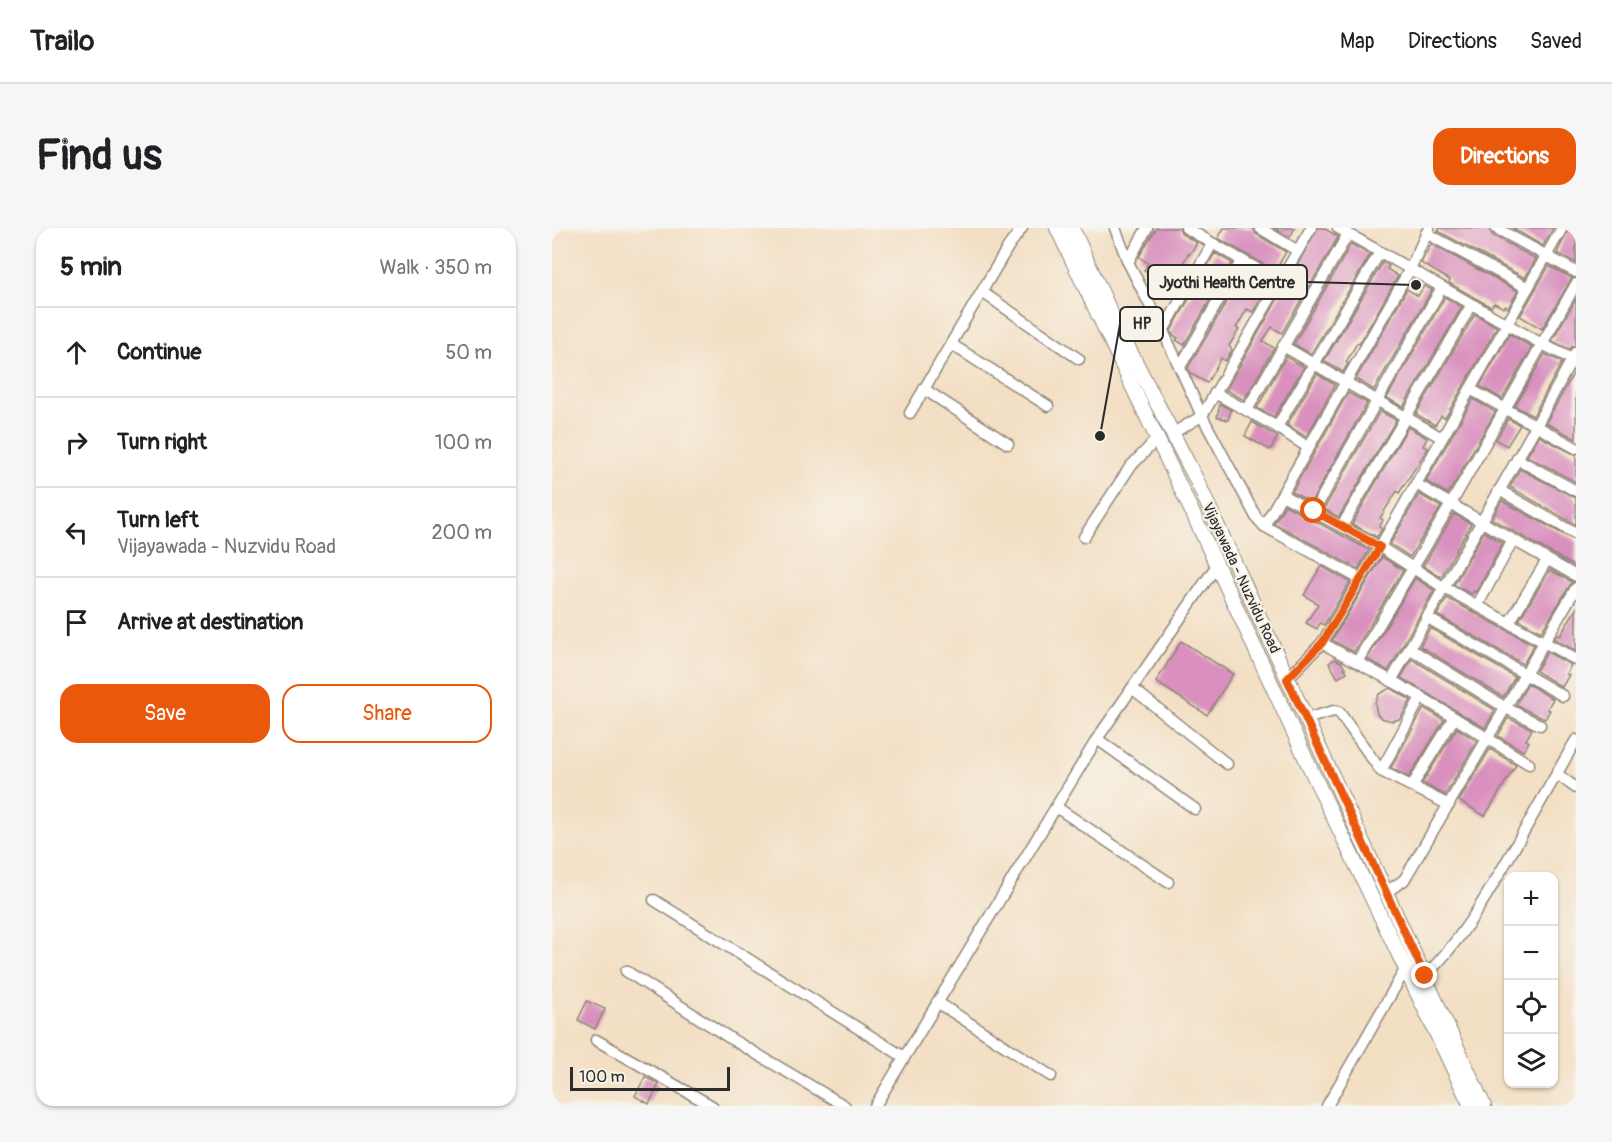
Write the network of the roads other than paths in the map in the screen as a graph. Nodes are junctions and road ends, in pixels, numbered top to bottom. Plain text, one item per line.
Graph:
1 (1022, 228) edge
2 (1057, 228) edge
3 (1072, 228) edge
4 (1115, 228) edge
5 (1147, 228) edge
6 (1186, 228) edge
7 (1260, 228) edge
8 (1311, 228) edge
9 (1496, 228) edge
10 (1562, 228) edge
11 (1428, 230) edge
12 (1343, 231) edge
13 (1511, 232) edge
14 (1212, 244) junction
15 (1298, 251) junction
16 (1380, 252) junction
17 (1546, 256) junction
18 (1242, 260) junction
19 (1128, 262) junction
20 (1410, 269) junction
21 (1576, 272) edge
22 (1280, 282) junction
23 (1576, 284) edge
24 (1442, 287) junction
25 (1528, 288) junction
26 (982, 292) junction
27 (1472, 304) junction
28 (1507, 324) junction
29 (1163, 332) junction
30 (951, 344) junction
31 (1542, 344) junction
32 (1284, 346) junction
33 (1575, 357) edge
34 (1079, 359) dead end
35 (1314, 364) junction
36 (1180, 367) junction
37 (1346, 381) junction
38 (924, 389) junction
39 (1470, 389) junction
40 (1215, 393) junction
41 (1377, 401) junction
42 (1048, 406) dead end
43 (1504, 409) junction
44 (1247, 410) junction
45 (910, 413) dead end
46 (1406, 417) junction
47 (1198, 418) junction
48 (1536, 426) junction
49 (1277, 427) junction
50 (1176, 431) junction
51 (1576, 433) edge
52 (1442, 438) junction
53 (1157, 439) junction
54 (1008, 444) dead end
55 (1573, 447) edge
56 (1309, 448) junction
57 (1517, 459) junction
58 (1416, 484) junction
59 (1499, 490) junction
60 (1576, 491) edge
61 (1282, 495) junction
62 (1451, 504) junction
63 (1314, 511) junction
64 (1480, 521) junction
65 (1264, 526) junction
66 (1342, 526) junction
67 (1576, 534) edge
68 (1084, 537) dead end
69 (1513, 540) junction
70 (1380, 547) junction
71 (1547, 560) junction
72 (1217, 565) junction
73 (1411, 568) junction
74 (1576, 576) edge
75 (1360, 579) junction
76 (1443, 587) junction
77 (1576, 588) edge
78 (1477, 606) junction
79 (1426, 617) junction
80 (1509, 623) junction
81 (1322, 643) junction
82 (1544, 643) junction
83 (1409, 648) junction
84 (1575, 659) edge
85 (1357, 662) junction
86 (1292, 674) junction
87 (1526, 674) junction
88 (1390, 681) junction
89 (1132, 687) junction
90 (1563, 696) dead end
91 (1421, 697) junction
92 (1506, 708) junction
93 (1310, 718) junction
94 (1454, 718) junction
95 (1540, 725) dead end
96 (1488, 738) junction
97 (1097, 740) junction
98 (1576, 740) edge
99 (1227, 764) dead end
100 (1529, 764) dead end
101 (1381, 771) junction
102 (1557, 774) junction
103 (1412, 786) junction
104 (1576, 788) edge
105 (1449, 805) junction
106 (1056, 807) junction
107 (1195, 809) dead end
108 (1168, 882) dead end
109 (1386, 892) junction
110 (654, 900) dead end
111 (1406, 968) junction
112 (626, 971) dead end
113 (1425, 976) junction
114 (937, 1002) junction
115 (596, 1040) dead end
116 (904, 1057) junction
117 (1051, 1076) dead end
118 (712, 1106) edge
119 (845, 1106) edge
120 (875, 1106) edge
121 (1327, 1106) edge
122 (1471, 1106) edge
123 (1484, 1106) edge

1 - 26 street
2 - 53 main road, Vijayawada - Nuzvidu Road
3 - 50 main road, Vijayawada - Nuzvidu Road
4 - 19 street
5 - 19 street
6 - 14 street
7 - 15 street
8 - 15 street
9 - 13 street
10 - 17 street
11 - 20 street
11 - 25 street
12 - 16 street
12 - 32 street
13 - 17 street
14 - 18 street
14 - 29 street
15 - 22 street
16 - 20 street
16 - 35 street
17 - 21 street
17 - 25 street
18 - 22 street
18 - 36 street
19 - 29 street
20 - 24 street
20 - 37 street
22 - 40 street
23 - 31 street
24 - 27 street
24 - 41 street
25 - 28 street
26 - 30 street
26 - 34 street
27 - 28 street
27 - 46 street
28 - 31 street
28 - 39 street
29 - 36 street
30 - 38 street
30 - 42 street
31 - 33 street
31 - 43 street
32 - 35 street
32 - 44 street
33 - 48 street
35 - 37 street
35 - 49 street
36 - 47 street
37 - 41 street
37 - 56 street
38 - 45 street
38 - 54 street
39 - 43 street
39 - 52 street
40 - 44 street
40 - 47 street
41 - 46 street
41 - 63 street
43 - 48 street
43 - 62 street
44 - 49 street
46 - 52 street
46 - 66 street
47 - 50 street
47 - 65 street
48 - 55 street
48 - 57 street
49 - 56 street
50 - 86 main road, Vijayawada - Nuzvidu Road
51 - 55 street
52 - 58 street
53 - 68 street
53 - 72 main road, Vijayawada - Nuzvidu Road
56 - 61 street
57 - 59 street
57 - 60 street
58 - 62 street
58 - 70 street
59 - 64 street
59 - 67 street
61 - 63 street
61 - 65 street
62 - 64 street
62 - 73 street
63 - 66 street
64 - 69 street
64 - 76 street
65 - 75 street
66 - 70 street
69 - 71 street
69 - 78 street
70 - 73 street
70 - 75 street
71 - 74 street
71 - 80 street
72 - 89 street
72 - 111 main road, Vijayawada - Nuzvidu Road
73 - 76 street
73 - 85 street
75 - 81 street
76 - 78 street
76 - 79 street
77 - 82 street
78 - 80 street
79 - 83 street
79 - 87 street
80 - 82 street
81 - 85 street
81 - 86 street
82 - 84 street
82 - 87 street
83 - 88 street
83 - 92 street
85 - 88 street
86 - 93 main road, Vijayawada - Nuzvidu Road
87 - 90 street
87 - 92 street
88 - 91 street
89 - 97 street
89 - 99 street
91 - 94 street
91 - 101 street
92 - 95 street
92 - 96 street
93 - 101 street
93 - 109 main road, Vijayawada - Nuzvidu Road
94 - 96 street
94 - 103 street
96 - 100 street
96 - 105 street
97 - 106 street
97 - 107 street
98 - 102 street
101 - 103 street
102 - 104 street
102 - 113 street
103 - 105 street
105 - 109 street
106 - 108 street
106 - 114 street
109 - 113 main road, Vijayawada - Nuzvidu Road
110 - 116 street
111 - 121 street
111 - 122 main road, Vijayawada - Nuzvidu Road
112 - 119 street
113 - 123 main road, Vijayawada - Nuzvidu Road
114 - 116 street
114 - 117 street
115 - 118 street
116 - 120 street

